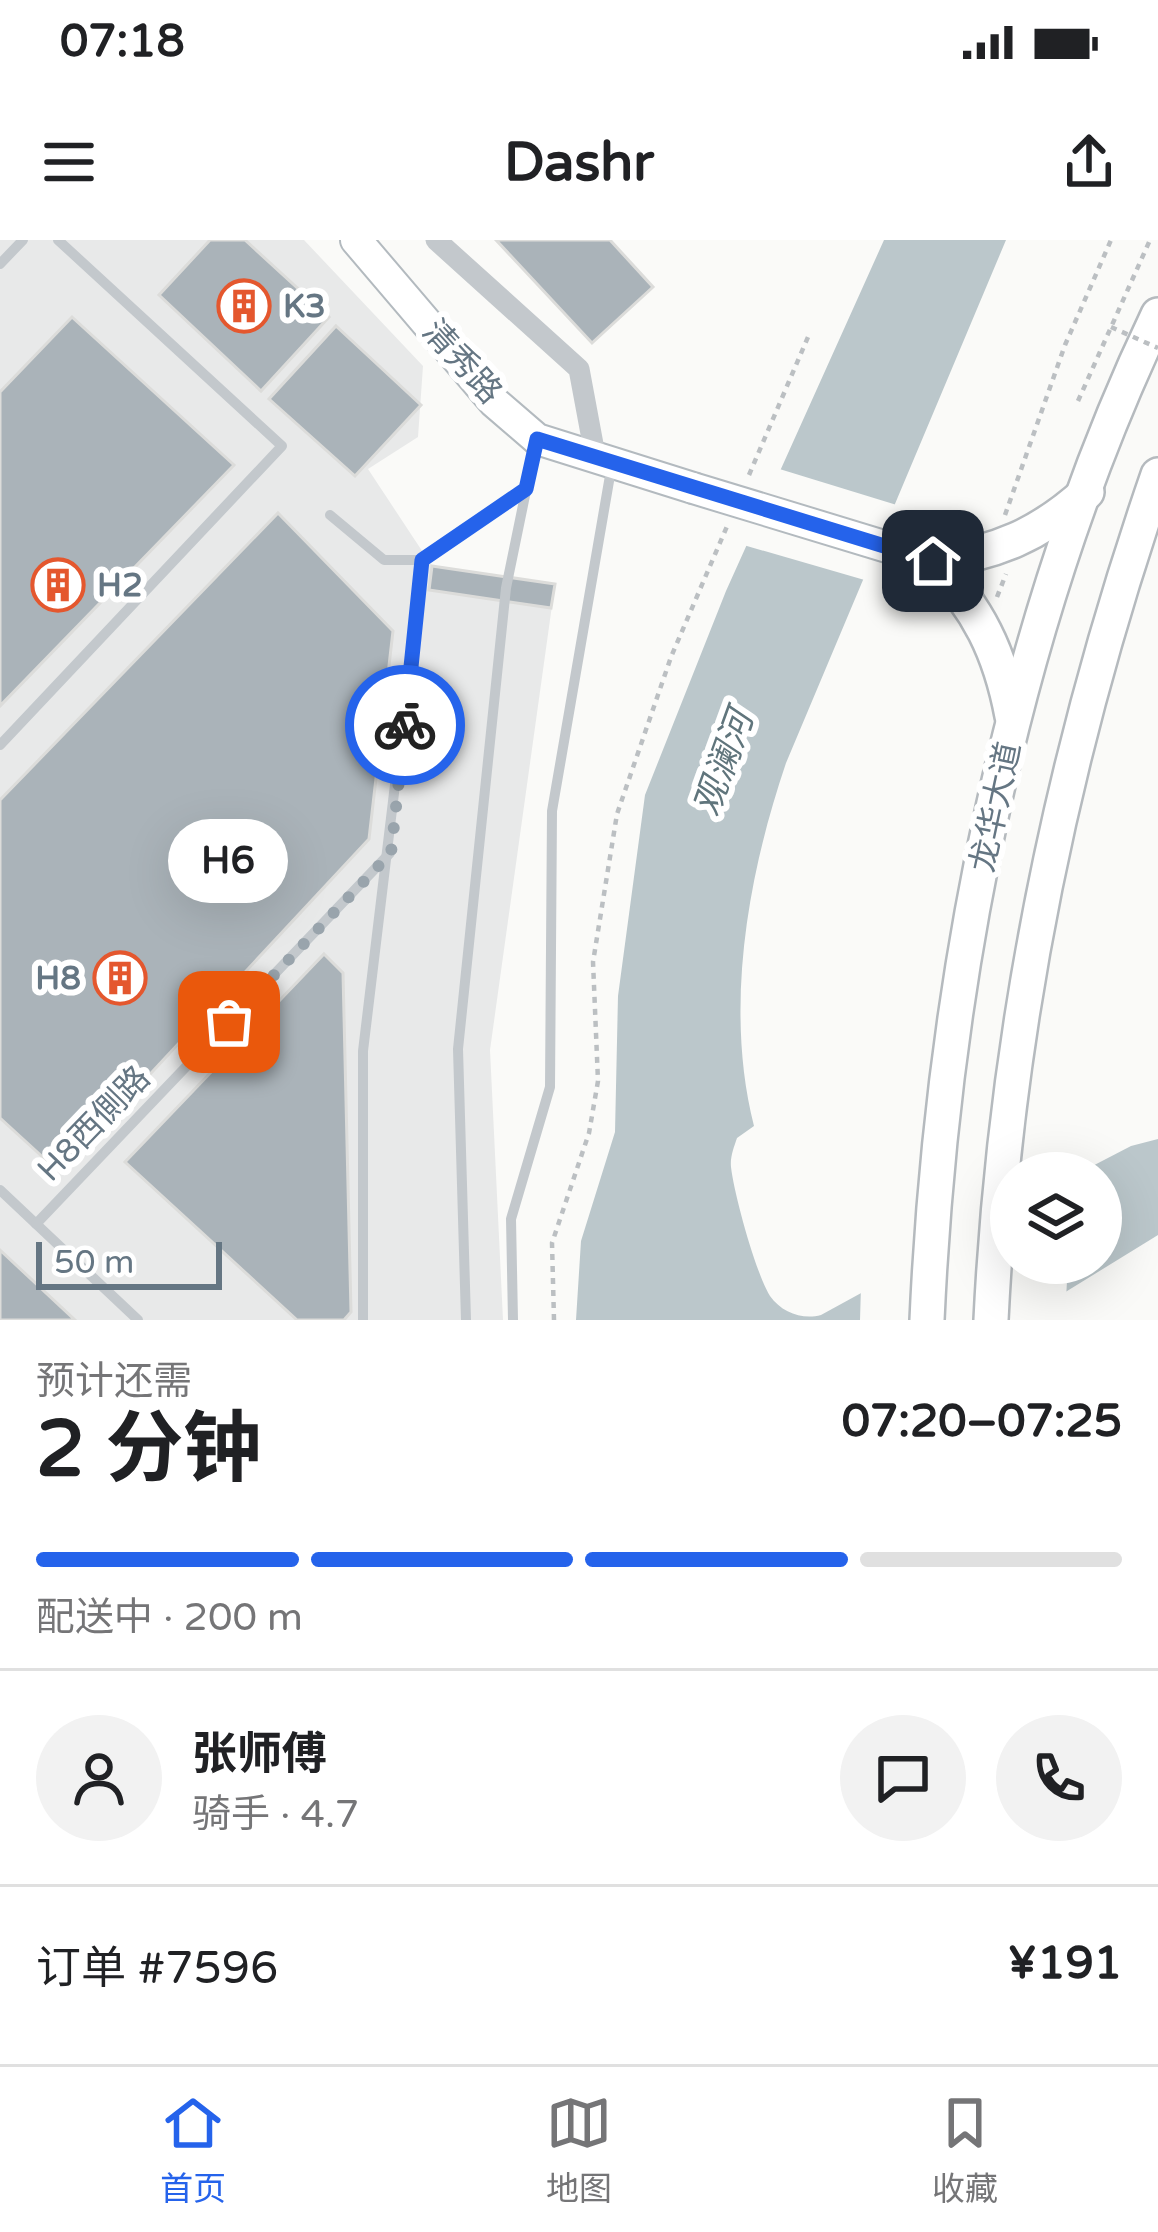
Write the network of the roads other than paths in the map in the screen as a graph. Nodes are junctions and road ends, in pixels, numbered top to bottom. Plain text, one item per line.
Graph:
1 (23, 240) edge
2 (58, 240) edge
3 (356, 240) edge
4 (436, 240) edge
5 (0, 264) edge
6 (1158, 315) edge
7 (537, 439) junction
8 (604, 458) junction
9 (1158, 475) edge
10 (526, 489) junction
11 (1088, 491) junction
12 (330, 515) dead end
13 (422, 560) junction
14 (933, 561) junction
15 (1013, 726) junction
16 (0, 745) edge
17 (391, 853) junction
18 (0, 1190) edge
19 (36, 1224) junction
20 (135, 1319) edge
21 (363, 1320) edge
22 (466, 1320) edge
23 (513, 1320) edge
24 (927, 1320) edge
25 (991, 1320) edge

1 - 5 lane
2 - 16 lane
3 - 7 street, 清秀路
4 - 8 street
6 - 11 main road, 龙华大道
7 - 8 street, 清秀路
7 - 10 lane
8 - 14 street, 清秀路, bridge
8 - 23 lane
9 - 25 main road, 龙华大道
10 - 13 lane
10 - 22 lane
11 - 14 main road
11 - 15 main road, 龙华大道
12 - 13 lane
13 - 17 lane
14 - 15 main road
15 - 24 main road, 龙华大道
17 - 19 lane, H8西側路
17 - 21 lane
18 - 19 lane
19 - 20 lane

